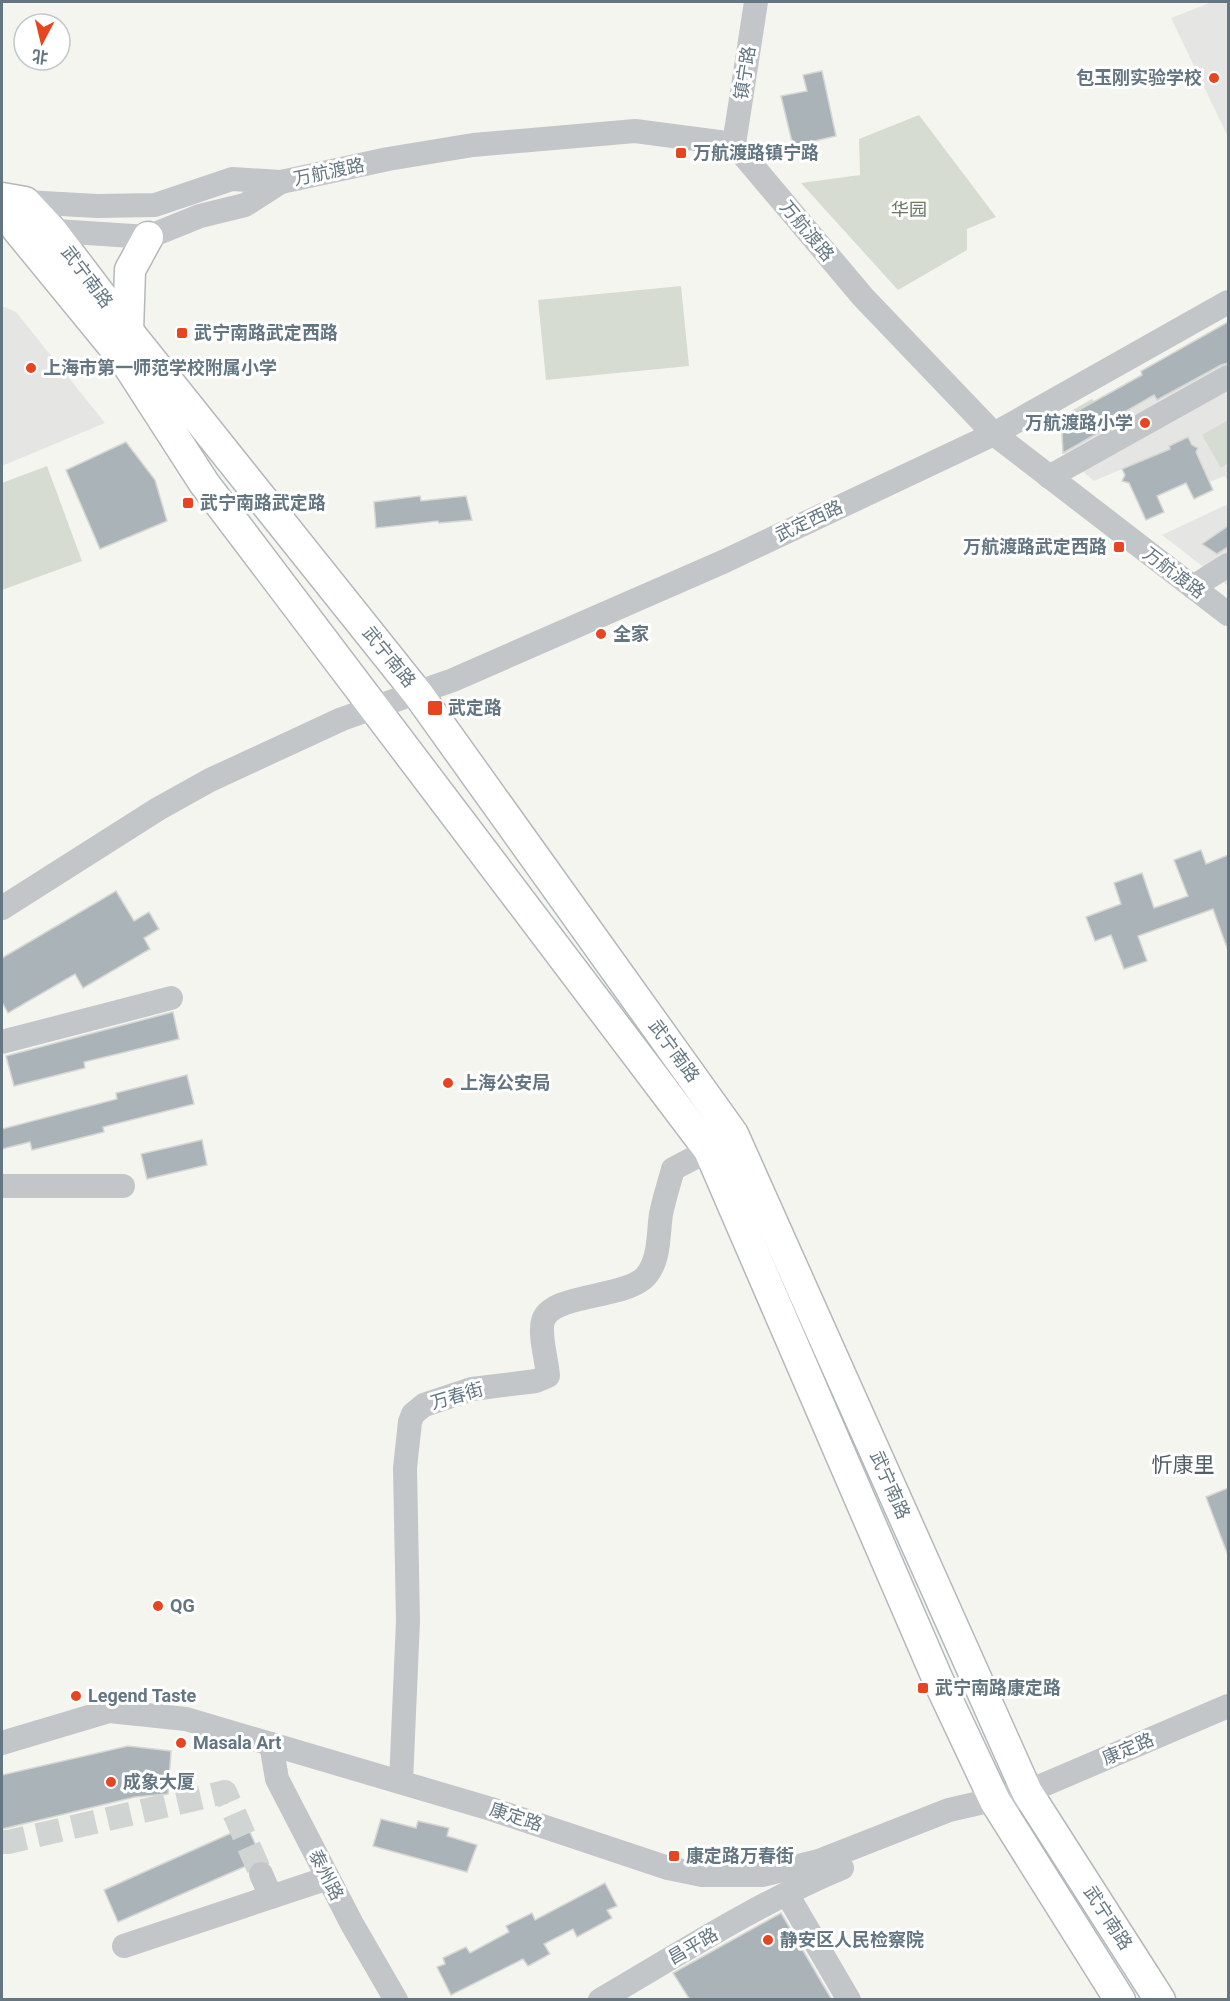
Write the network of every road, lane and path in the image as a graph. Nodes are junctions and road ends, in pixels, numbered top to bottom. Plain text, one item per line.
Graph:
1 (756, 2) edge
2 (734, 144) junction
3 (281, 182) junction
4 (9, 212) edge
5 (52, 231) junction
6 (148, 237) junction
7 (1228, 302) edge
8 (128, 331) junction
9 (1228, 377) edge
10 (994, 434) junction
11 (1050, 477) junction
12 (1228, 565) edge
13 (1193, 587) junction
14 (1228, 614) edge
15 (418, 694) junction
16 (373, 707) junction
17 (2, 908) edge
18 (171, 998) dead end
19 (2, 1042) edge
20 (709, 1150) junction
21 (2, 1186) edge
22 (123, 1186) dead end
23 (1228, 1706) edge
24 (2, 1743) edge
25 (271, 1744) junction
26 (401, 1782) junction
27 (1027, 1792) junction
28 (997, 1804) junction
29 (261, 1874) tunnel mouth
30 (328, 1878) junction
31 (787, 1894) junction
32 (271, 1897) junction
33 (124, 1946) dead end
34 (396, 2000) edge
35 (600, 2000) edge
36 (849, 2000) edge
37 (1120, 2000) edge
38 (1160, 2000) edge

1 - 2 street, 镇宁路
2 - 3 street, 万航渡路
2 - 10 street, 万航渡路
3 - 4 street, 万航渡路
3 - 6 street, 万航渡路
4 - 5 main road, 武宁南路
4 - 16 main road, 武宁南路
5 - 6 street, 万航渡路
5 - 8 main road, 武宁南路
6 - 8 main road
7 - 10 street, 武定西路
8 - 15 main road, 武宁南路
9 - 11 street
10 - 11 street, 万航渡路
10 - 15 street, 武定西路
11 - 13 street, 万航渡路
12 - 13 street
13 - 14 street, 万航渡路
15 - 16 street, 武定西路
15 - 27 main road, 武宁南路
16 - 17 street
16 - 20 main road, 武宁南路
18 - 19 street
20 - 26 street, 万春街
20 - 28 main road, 武宁南路
21 - 22 street
23 - 27 street, 康定路
24 - 25 street, 康定路
25 - 26 street, 康定路
25 - 30 street, 泰州路
26 - 28 street, 康定路
27 - 28 street, 康定路
27 - 38 main road, 武宁南路
28 - 31 street, 康定路
28 - 37 main road, 武宁南路
29 - 32 street
30 - 32 street
30 - 34 street, 泰州路
31 - 35 street, 昌平路
31 - 36 street
32 - 33 street

